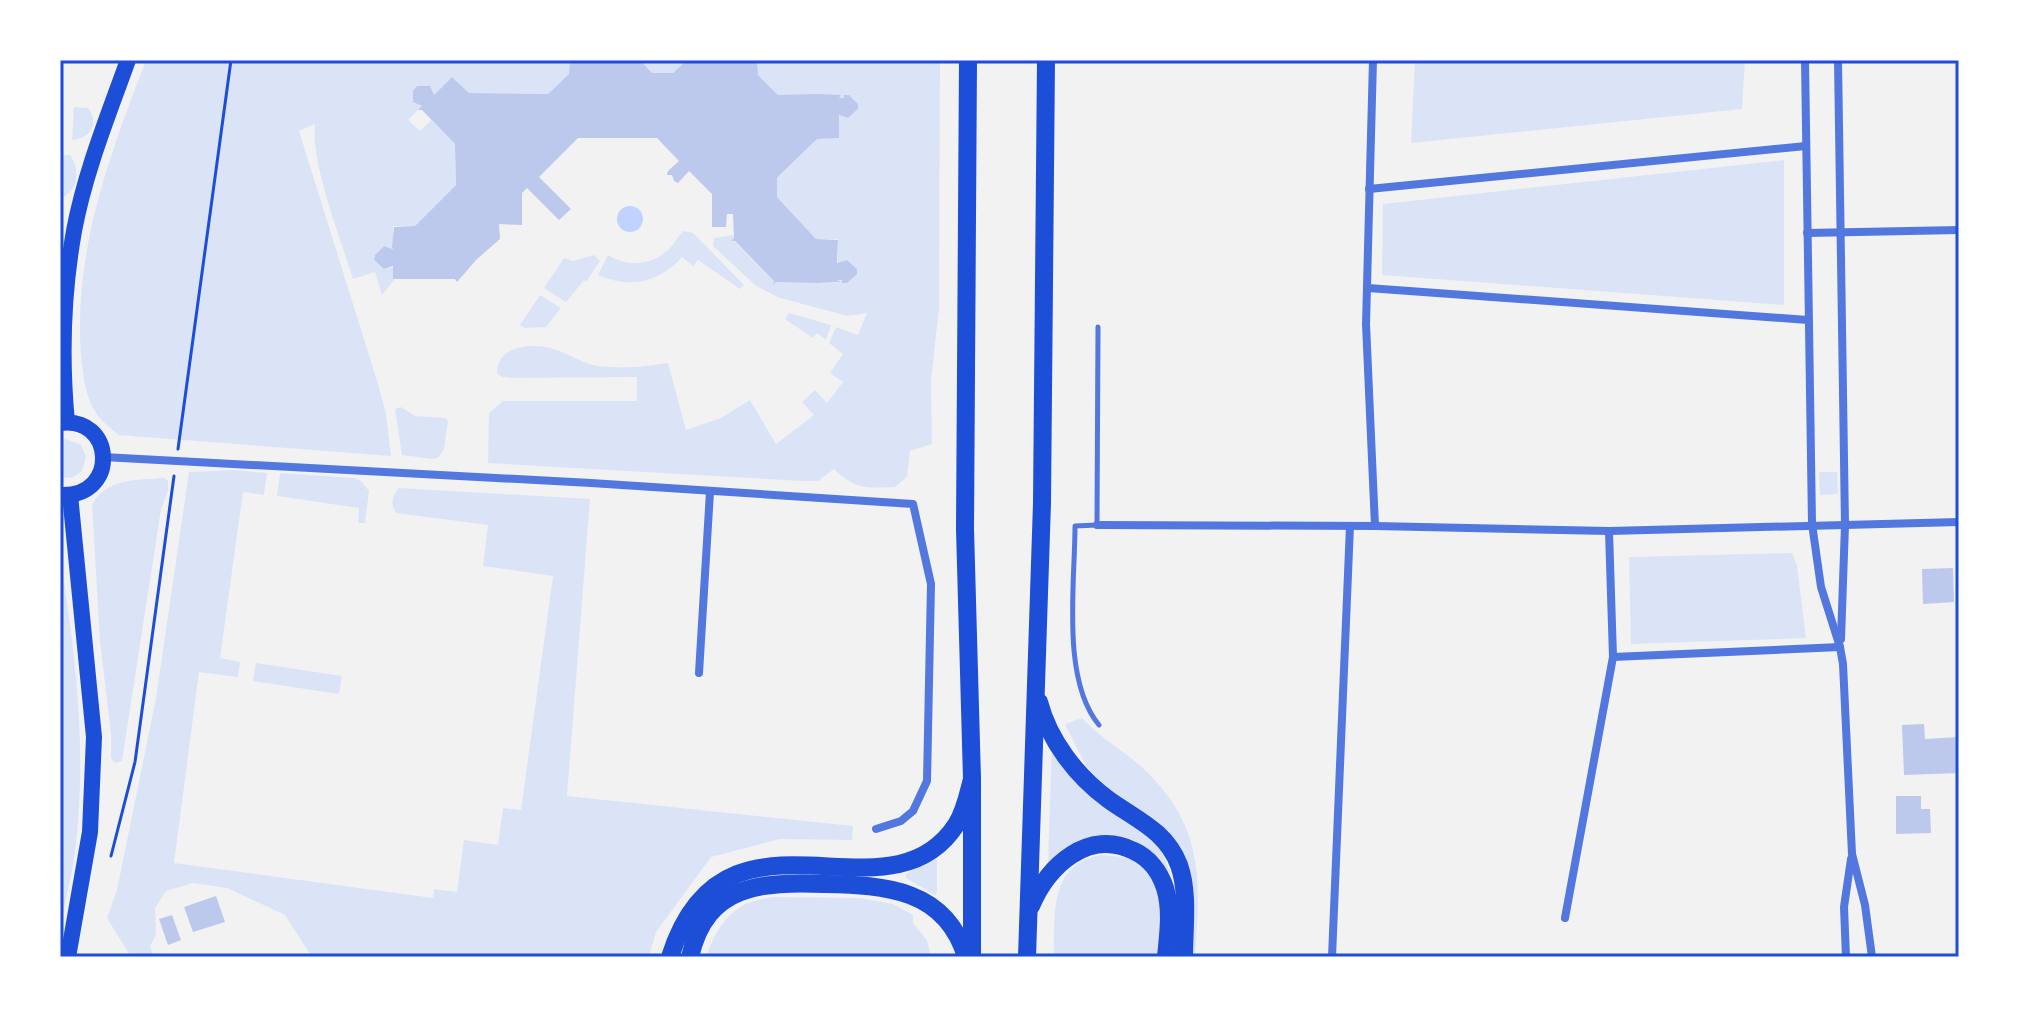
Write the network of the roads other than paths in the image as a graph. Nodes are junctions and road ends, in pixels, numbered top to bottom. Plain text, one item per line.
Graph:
1 (128, 60) edge
2 (968, 60) edge
3 (1046, 60) edge
4 (1373, 60) edge
5 (1805, 60) edge
6 (1838, 60) edge
7 (1806, 146) junction
8 (1369, 189) junction
9 (1959, 230) edge
10 (1840, 232) junction
11 (1807, 233) junction
12 (1368, 288) junction
13 (1808, 320) junction
14 (1098, 327) dead end
15 (64, 423) edge
16 (103, 457) junction
17 (710, 492) junction
18 (65, 495) edge
19 (1959, 522) edge
20 (1812, 524) junction
21 (1097, 525) junction
22 (1845, 525) junction
23 (1350, 526) junction
24 (1375, 526) junction
25 (1609, 531) junction
26 (1840, 647) junction
27 (1613, 657) junction
28 (1037, 667) junction
29 (699, 673) dead end
30 (1099, 725) dead end
31 (972, 779) junction
32 (876, 829) dead end
33 (1852, 854) junction
34 (1565, 918) dead end
35 (1027, 924) junction
36 (69, 952) edge
37 (670, 957) edge
38 (690, 957) edge
39 (969, 957) edge
40 (1027, 957) edge
41 (1166, 957) edge
42 (1184, 957) edge
43 (1332, 957) edge
44 (1846, 957) edge
45 (1872, 957) edge

1 - 15 main road
2 - 31 main road
3 - 28 main road
4 - 8 street
5 - 7 street
6 - 10 street
7 - 8 street
7 - 11 street
8 - 12 street
9 - 10 street
10 - 11 street
10 - 22 street
11 - 13 street
12 - 13 street
12 - 24 street
13 - 20 street
14 - 21 lane
15 - 16 main road
16 - 17 street
16 - 18 main road
17 - 29 street
17 - 32 street
18 - 36 main road
19 - 22 street
20 - 22 street
20 - 25 street
20 - 26 street
21 - 23 street
21 - 30 lane
22 - 26 street
23 - 24 street
23 - 43 street
24 - 25 street
25 - 27 street
26 - 27 street
26 - 33 street
27 - 34 street
28 - 35 main road
28 - 42 main road
31 - 37 main road
31 - 39 main road
33 - 44 street
33 - 45 street
35 - 40 main road
35 - 41 main road
38 - 39 main road

